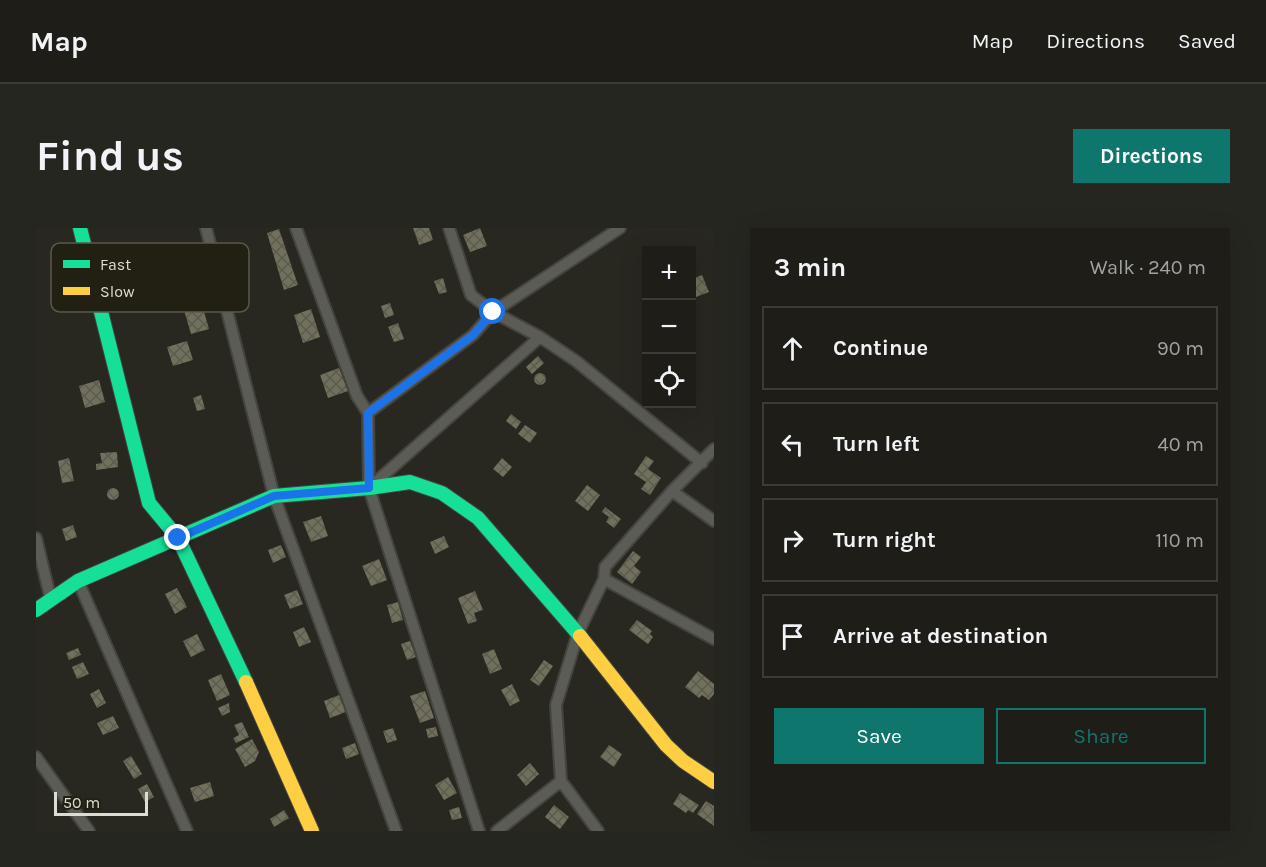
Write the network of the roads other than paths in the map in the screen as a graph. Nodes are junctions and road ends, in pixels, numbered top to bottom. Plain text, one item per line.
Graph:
1 (80, 228) edge
2 (206, 228) edge
3 (296, 228) edge
4 (449, 228) edge
5 (620, 228) edge
6 (84, 243) edge
7 (210, 243) edge
8 (101, 312) edge
9 (227, 312) edge
10 (493, 312) junction
11 (540, 337) junction
12 (368, 413) junction
13 (714, 449) edge
14 (702, 463) junction
15 (369, 488) junction
16 (672, 491) junction
17 (274, 496) junction
18 (714, 521) edge
19 (36, 538) edge
20 (178, 538) junction
21 (604, 579) junction
22 (78, 581) junction
23 (51, 600) junction
24 (36, 610) edge
25 (579, 633) junction
26 (714, 639) edge
27 (36, 757) edge
28 (561, 781) junction
29 (714, 782) edge
30 (89, 831) edge
31 (187, 831) edge
32 (312, 831) edge
33 (396, 831) edge
34 (479, 831) edge
35 (497, 831) edge
36 (598, 831) edge

1 - 6 street
2 - 7 street
3 - 12 street
4 - 10 street
5 - 10 street
8 - 20 street
9 - 17 street
10 - 11 street
10 - 12 street
11 - 14 street
11 - 15 street
12 - 15 street
13 - 14 street
14 - 16 street
15 - 17 street
15 - 25 street
15 - 34 street
16 - 18 street
16 - 21 street
17 - 20 street
17 - 33 street
19 - 23 street
20 - 22 street
20 - 32 street
21 - 25 street
21 - 26 street
22 - 23 street
22 - 31 street
23 - 24 street
25 - 28 street
25 - 29 street
27 - 30 street
28 - 35 street
28 - 36 street

